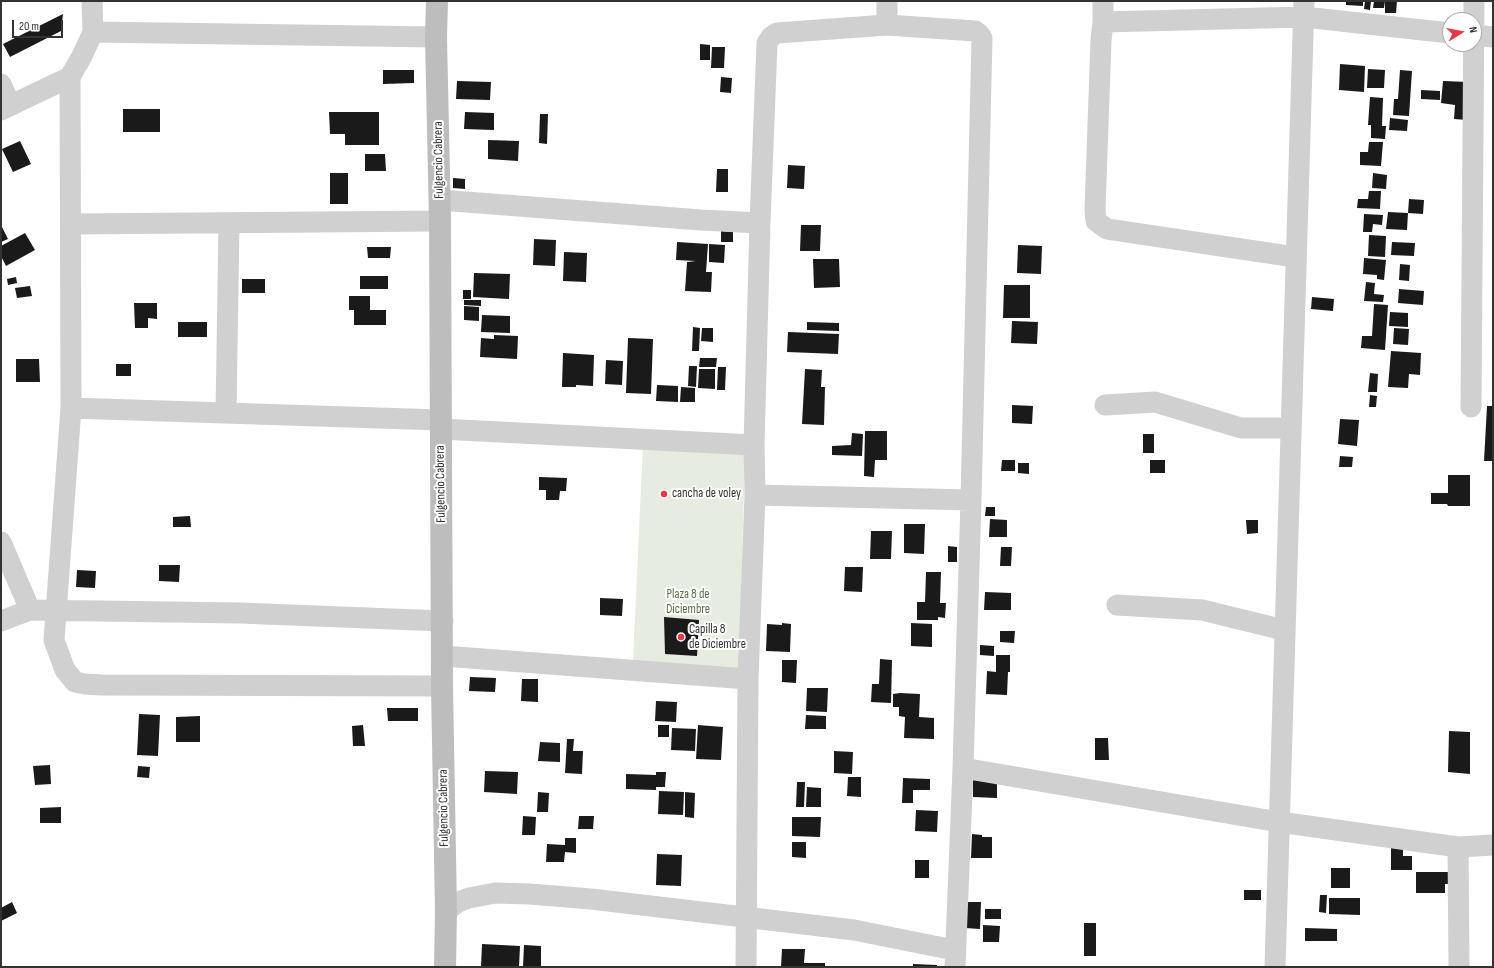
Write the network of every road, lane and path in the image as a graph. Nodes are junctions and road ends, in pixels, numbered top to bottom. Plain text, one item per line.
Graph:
1 (92, 1) edge
2 (437, 1) edge
3 (888, 1) edge
4 (1103, 1) edge
5 (1474, 1) edge
6 (1304, 9) edge
7 (1474, 12) edge
8 (1103, 22) junction
9 (887, 25) junction
10 (92, 32) junction
11 (1442, 32) edge
12 (1482, 36) edge
13 (436, 37) junction
14 (1493, 37) edge
15 (1474, 52) edge
16 (70, 77) junction
17 (1, 84) edge
18 (6, 108) edge
19 (440, 211) junction
20 (229, 223) junction
21 (760, 223) junction
22 (71, 224) junction
23 (1295, 257) junction
24 (1105, 405) dead end
25 (1471, 407) dead end
26 (71, 408) junction
27 (226, 413) junction
28 (440, 425) junction
29 (1290, 428) junction
30 (754, 445) junction
31 (755, 496) junction
32 (971, 500) junction
33 (1, 542) edge
34 (1117, 604) dead end
35 (30, 610) junction
36 (56, 611) junction
37 (1, 621) edge
38 (443, 621) junction
39 (1284, 630) junction
40 (443, 656) junction
41 (748, 679) junction
42 (442, 686) junction
43 (963, 768) junction
44 (1279, 822) junction
45 (1493, 846) edge
46 (1458, 847) junction
47 (446, 911) junction
48 (746, 918) junction
49 (954, 958) edge
50 (445, 967) edge
51 (746, 967) edge
52 (1275, 967) edge
53 (1459, 967) edge

1 - 10 street
2 - 13 main road, Fulgencio Cabrera
3 - 9 street
4 - 8 street
5 - 7 street
6 - 8 street
6 - 11 street
6 - 23 street
8 - 23 street
9 - 21 street
9 - 32 street
10 - 13 street
10 - 16 street
12 - 14 street
13 - 19 main road, Fulgencio Cabrera
15 - 25 street
16 - 18 street
16 - 22 street
17 - 18 street
19 - 20 street
19 - 21 street
19 - 28 main road, Fulgencio Cabrera
20 - 22 street
20 - 27 street
21 - 30 street
22 - 26 street
23 - 29 street
24 - 29 street
26 - 27 street
26 - 36 street
27 - 28 street
28 - 30 street
28 - 38 main road, Fulgencio Cabrera
29 - 39 street
30 - 31 street
31 - 32 street
31 - 41 street
32 - 43 street
33 - 35 street
34 - 39 street
35 - 36 street
35 - 37 street
36 - 38 street
36 - 42 street
38 - 40 main road, Fulgencio Cabrera
39 - 44 street
40 - 41 street
40 - 42 main road, Fulgencio Cabrera
41 - 48 street
42 - 47 main road, Fulgencio Cabrera
43 - 44 street
43 - 49 street
44 - 46 street
44 - 52 street
45 - 46 street
46 - 53 street
47 - 48 street
47 - 50 main road, Fulgencio Cabrera
48 - 49 street
48 - 51 street

